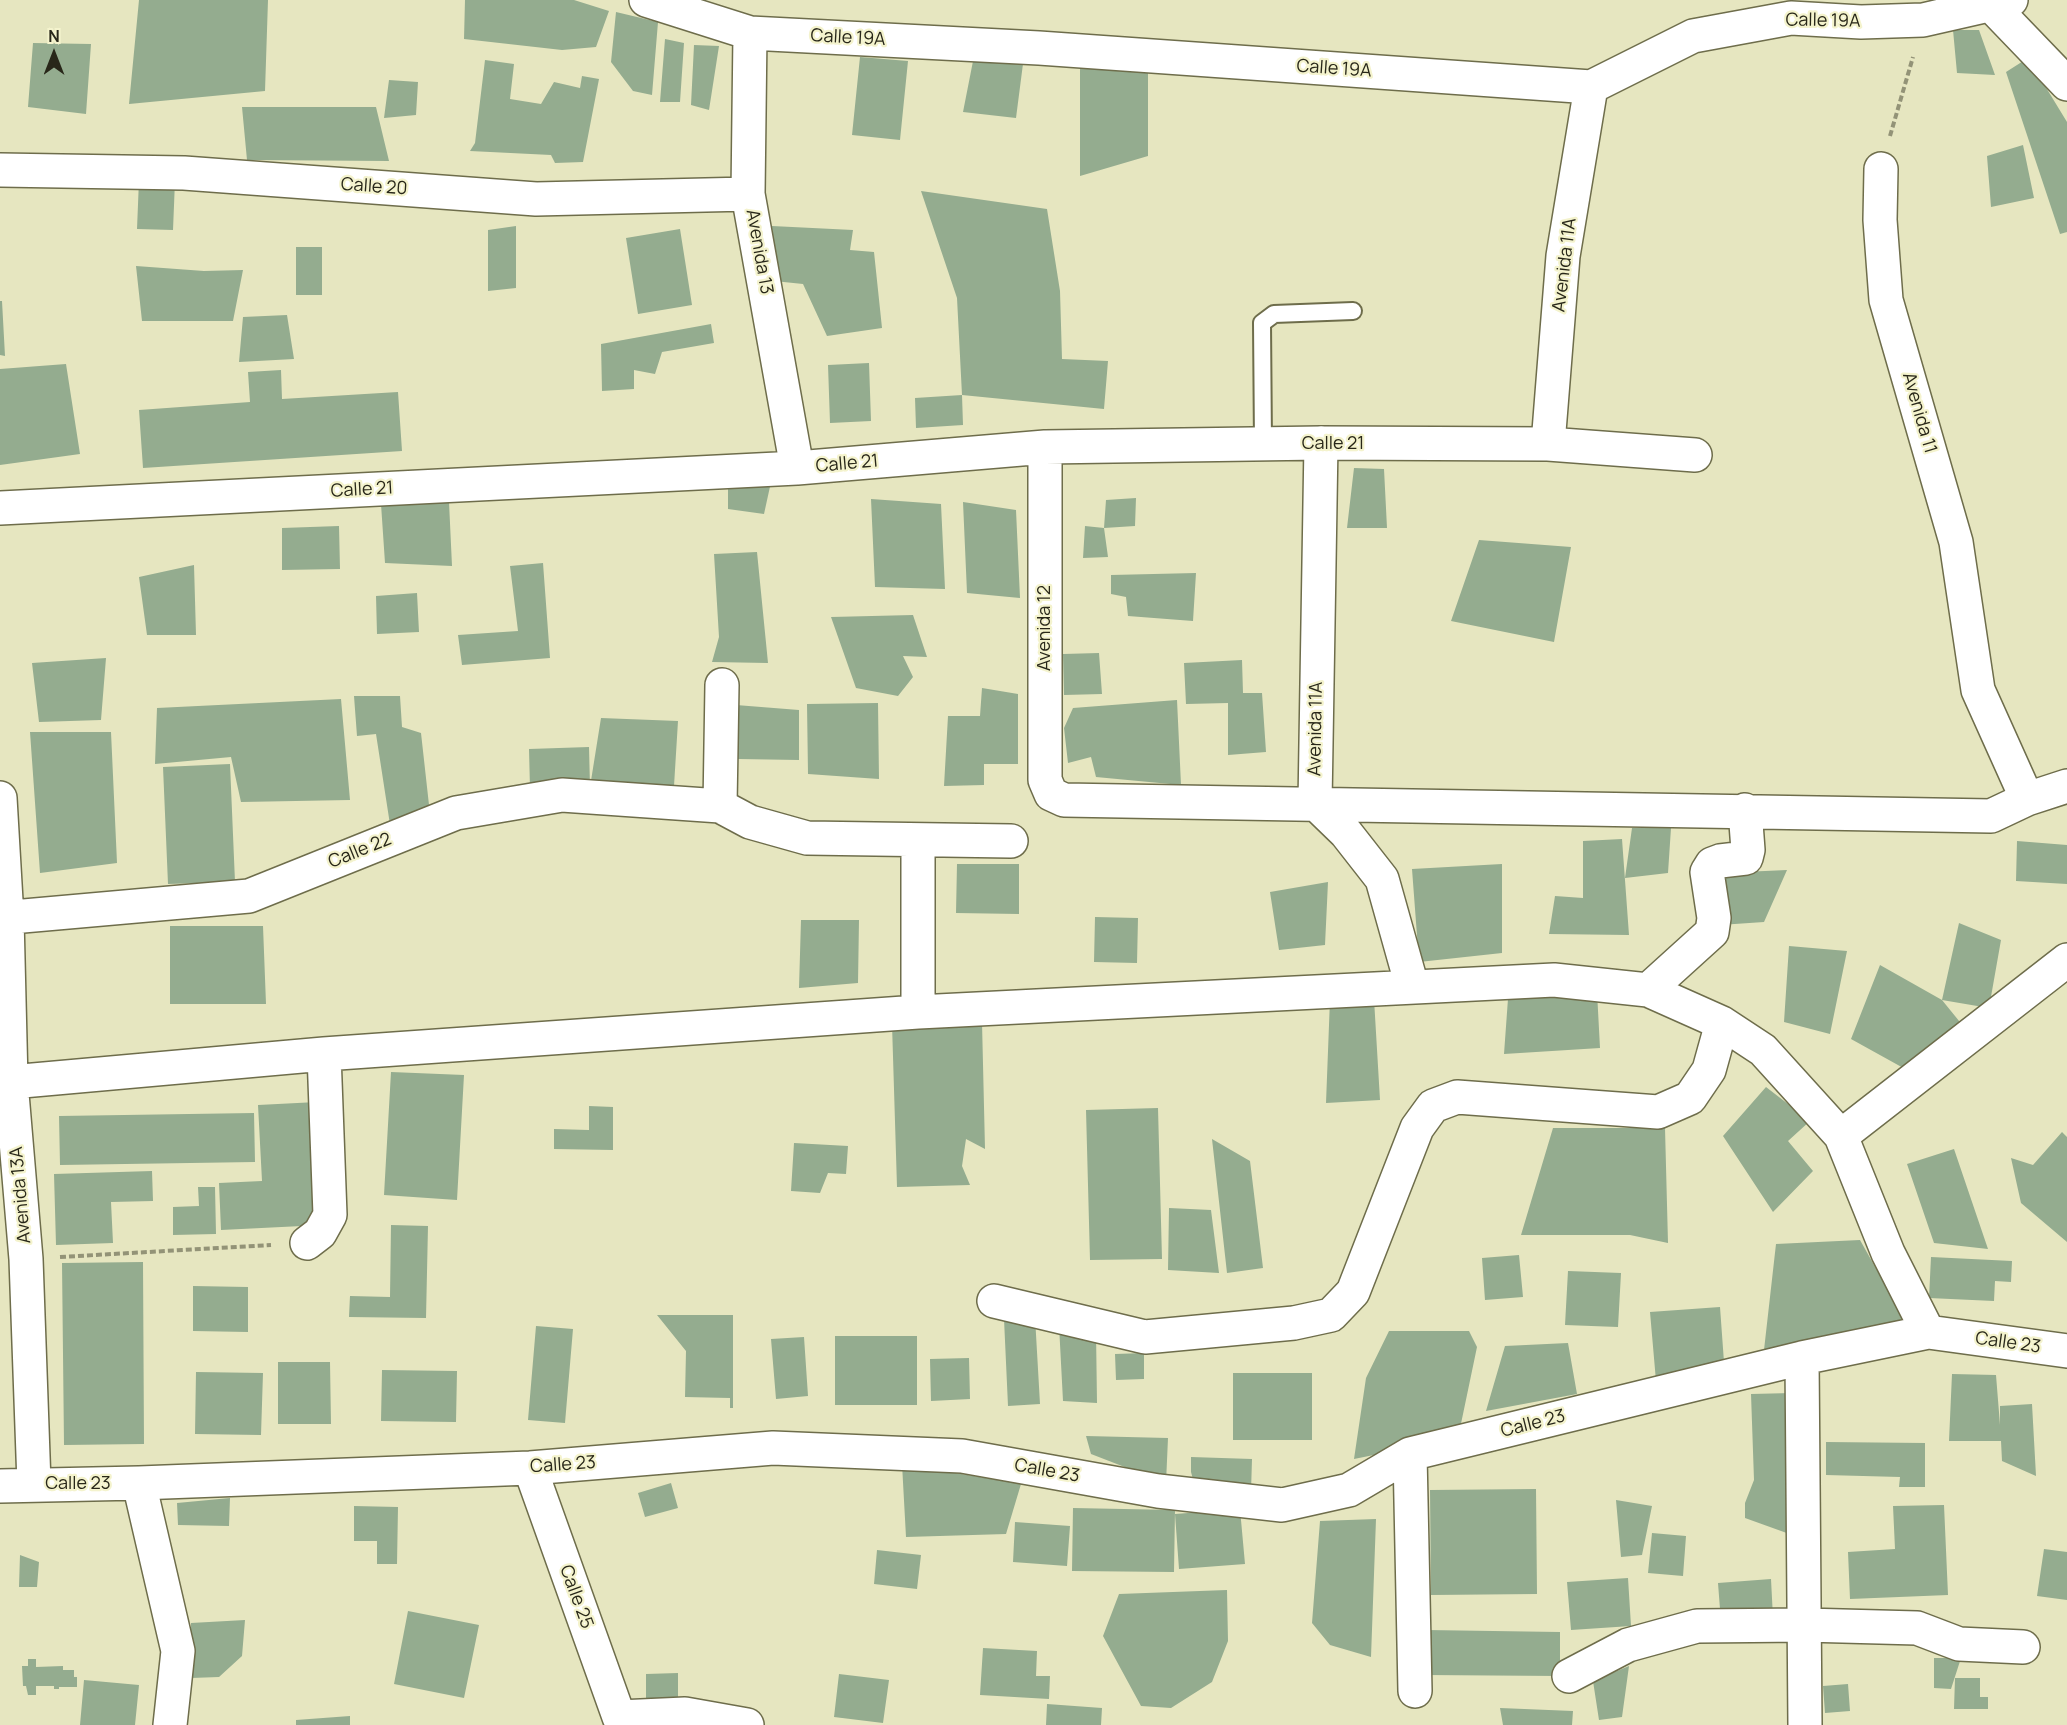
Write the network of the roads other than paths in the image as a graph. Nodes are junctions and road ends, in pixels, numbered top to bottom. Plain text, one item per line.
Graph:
1 (646, 0) edge
2 (2001, 2) edge
3 (750, 33) junction
4 (2067, 84) edge
5 (1591, 87) junction
6 (1881, 169) road end
7 (0, 170) edge
8 (748, 194) junction
9 (1353, 311) dead end
10 (1321, 443) junction
11 (1263, 444) junction
12 (1548, 444) junction
13 (1045, 447) junction
14 (1695, 455) dead end
15 (797, 468) junction
16 (0, 508) edge
17 (722, 685) dead end
18 (2067, 786) edge
19 (0, 798) edge
20 (2028, 799) junction
21 (1315, 803) junction
22 (720, 806) junction
23 (1745, 810) junction
24 (918, 840) junction
25 (1011, 841) dead end
26 (4, 918) edge
27 (2067, 960) edge
28 (1412, 986) junction
29 (1648, 990) junction
30 (918, 1012) junction
31 (1722, 1023) junction
32 (324, 1054) junction
33 (11, 1082) junction
34 (1841, 1136) junction
35 (307, 1243) road end
36 (994, 1301) dead end
37 (1928, 1332) junction
38 (2067, 1351) edge
39 (1802, 1358) junction
40 (1410, 1454) junction
41 (530, 1468) junction
42 (34, 1484) junction
43 (139, 1484) junction
44 (0, 1486) edge
45 (1805, 1625) junction
46 (2022, 1647) dead end
47 (1569, 1676) dead end
48 (1415, 1691) dead end
49 (622, 1721) edge
50 (170, 1725) edge
51 (747, 1725) edge
52 (1805, 1725) edge

1 - 3 street, Calle 19A
2 - 4 street
2 - 5 street, Calle 19A
3 - 5 street, Calle 19A
3 - 8 street, Avenida 13
5 - 12 street, Avenida 11A
6 - 20 street, Avenida 11
7 - 8 street, Calle 20
8 - 15 street, Avenida 13
9 - 11 lane
10 - 11 street, Calle 21
10 - 12 street, Calle 21
10 - 21 street, Avenida 11A
11 - 13 street, Calle 21
12 - 14 street, Calle 21
13 - 15 street, Calle 21
13 - 21 street, Avenida 12
15 - 16 street, Calle 21
17 - 22 street
18 - 20 street
19 - 26 street, Avenida 13A
20 - 23 street
21 - 23 street
21 - 28 street, Avenida 11A
22 - 24 street
22 - 26 street, Calle 22
23 - 29 street
24 - 25 street
24 - 30 street
26 - 33 street, Avenida 13A
27 - 34 street
28 - 29 street
28 - 30 street
29 - 31 street
30 - 32 street
31 - 34 street
31 - 36 street
32 - 33 street
32 - 35 street
33 - 42 street, Avenida 13A
34 - 37 street
37 - 38 street, Calle 23
37 - 39 street, Calle 23
39 - 40 street, Calle 23
39 - 45 street
40 - 41 street, Calle 23
40 - 48 street
41 - 43 street, Calle 23
41 - 49 street, Calle 25
42 - 43 street, Calle 23
42 - 44 street, Calle 23
43 - 50 street
45 - 46 street
45 - 47 street
45 - 52 street
49 - 51 street

